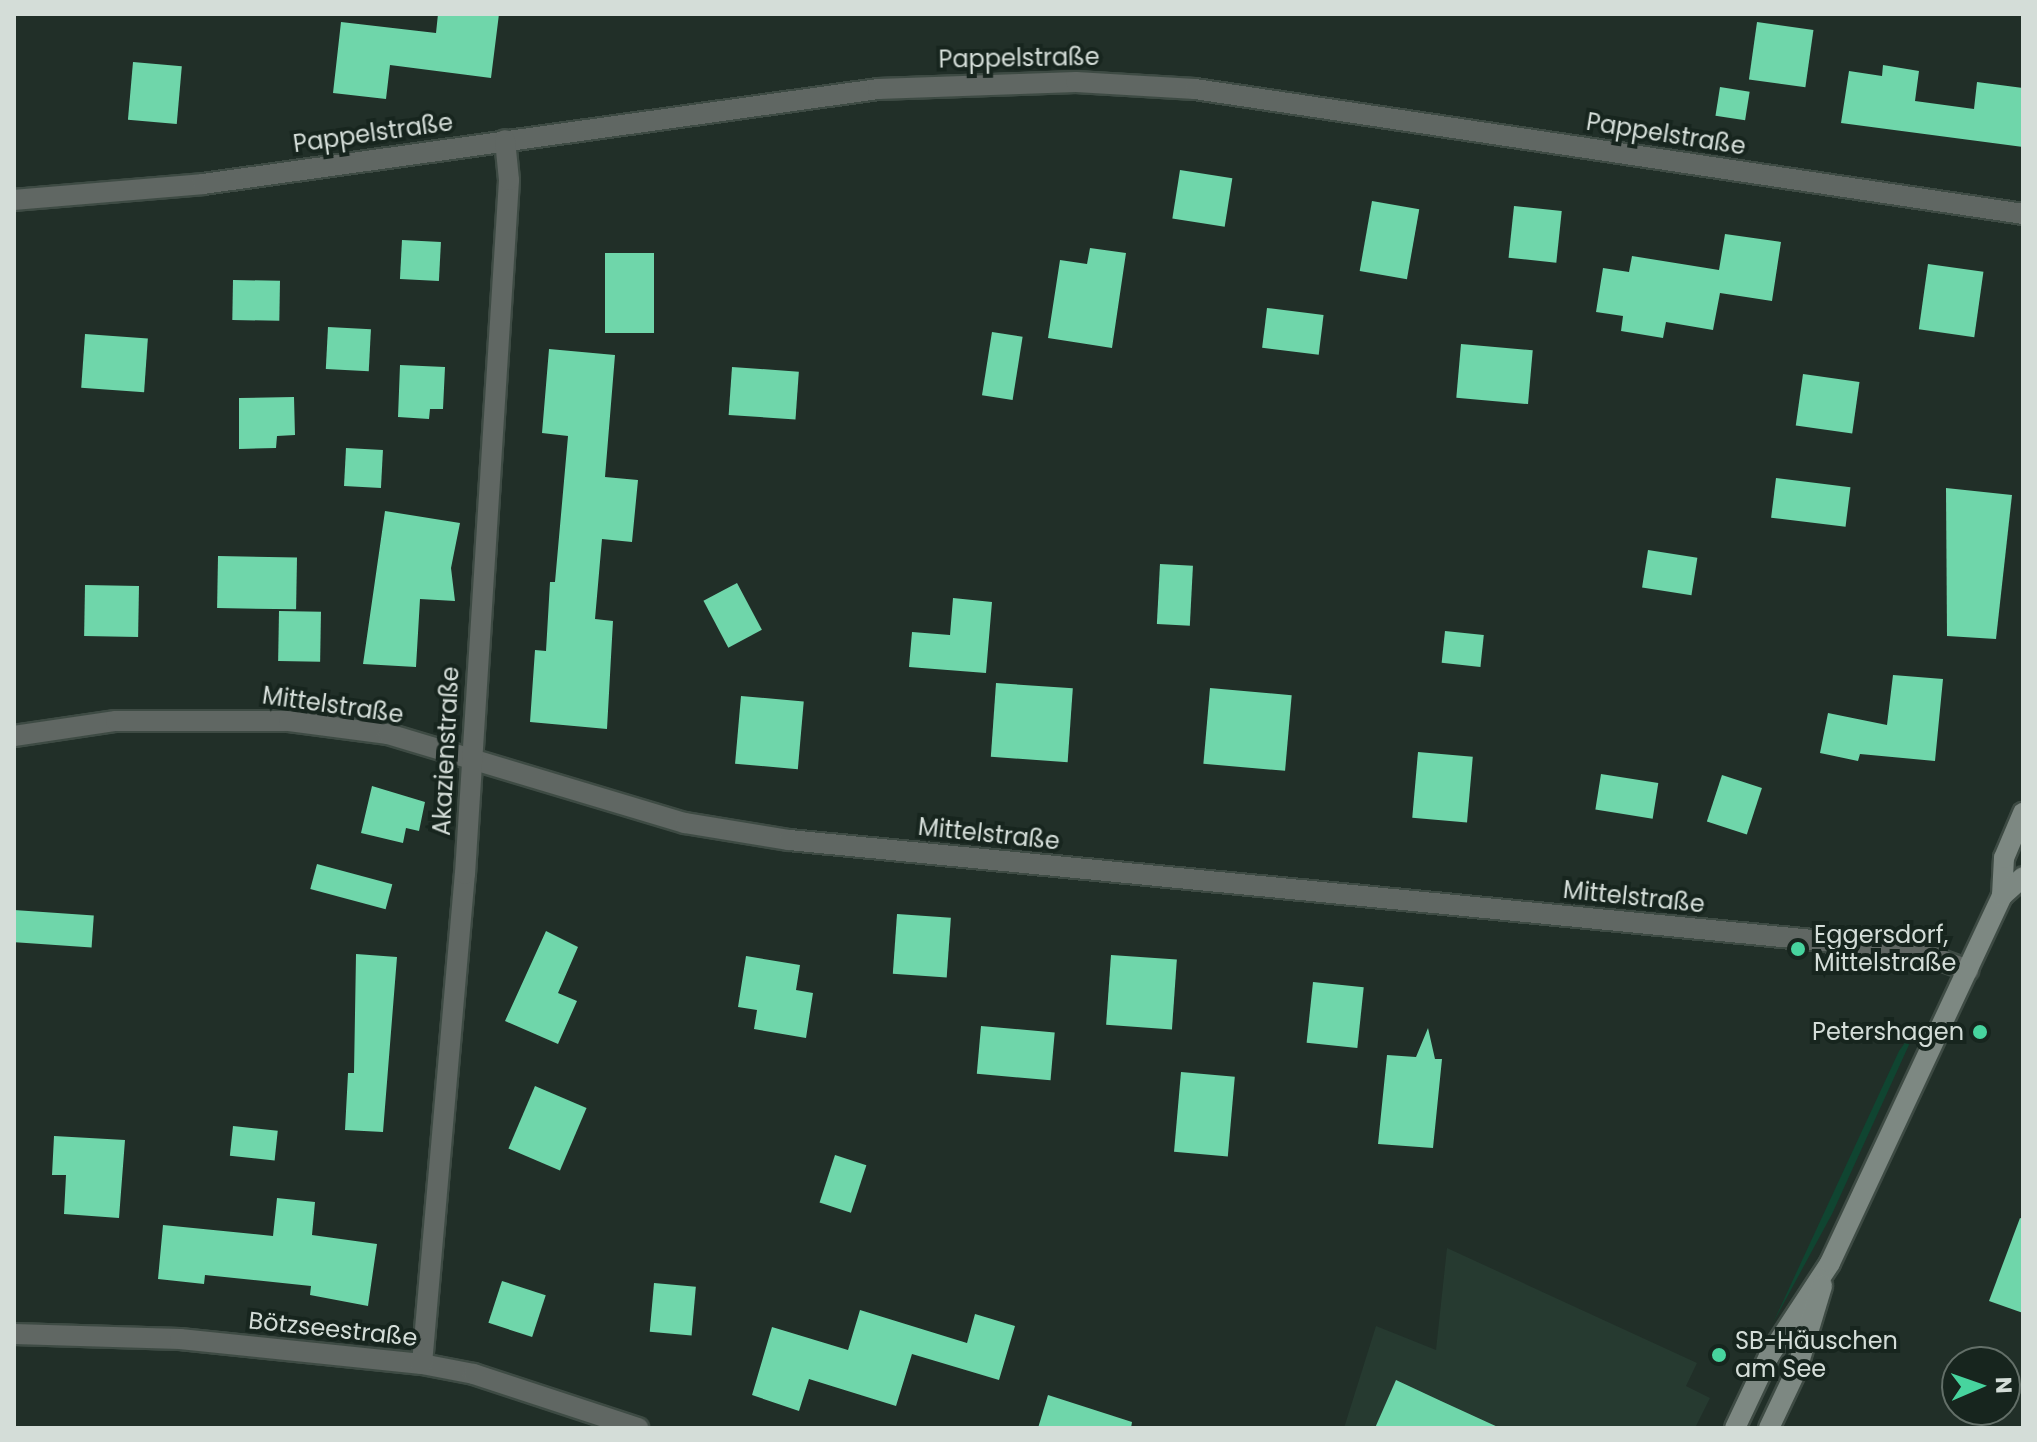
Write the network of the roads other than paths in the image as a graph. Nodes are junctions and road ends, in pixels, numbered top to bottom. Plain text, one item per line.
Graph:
1 (505, 140) junction
2 (14, 200) edge
3 (2023, 214) edge
4 (14, 736) edge
5 (472, 759) junction
6 (2023, 813) edge
7 (2023, 877) edge
8 (2002, 896) junction
9 (1968, 970) junction
10 (1830, 1263) junction
11 (14, 1334) edge
12 (422, 1364) junction
13 (638, 1428) edge
14 (1735, 1428) edge
15 (1769, 1428) edge

1 - 2 street, Pappelstraße
1 - 3 street, Pappelstraße
1 - 5 street, Akazienstraße
4 - 5 street, Mittelstraße
5 - 9 street, Mittelstraße
5 - 12 street, Akazienstraße
6 - 8 main road
7 - 8 main road
8 - 9 main road
9 - 10 main road
10 - 14 main road
10 - 15 main road
11 - 12 street, Bötzseestraße
12 - 13 street, Bötzseestraße

